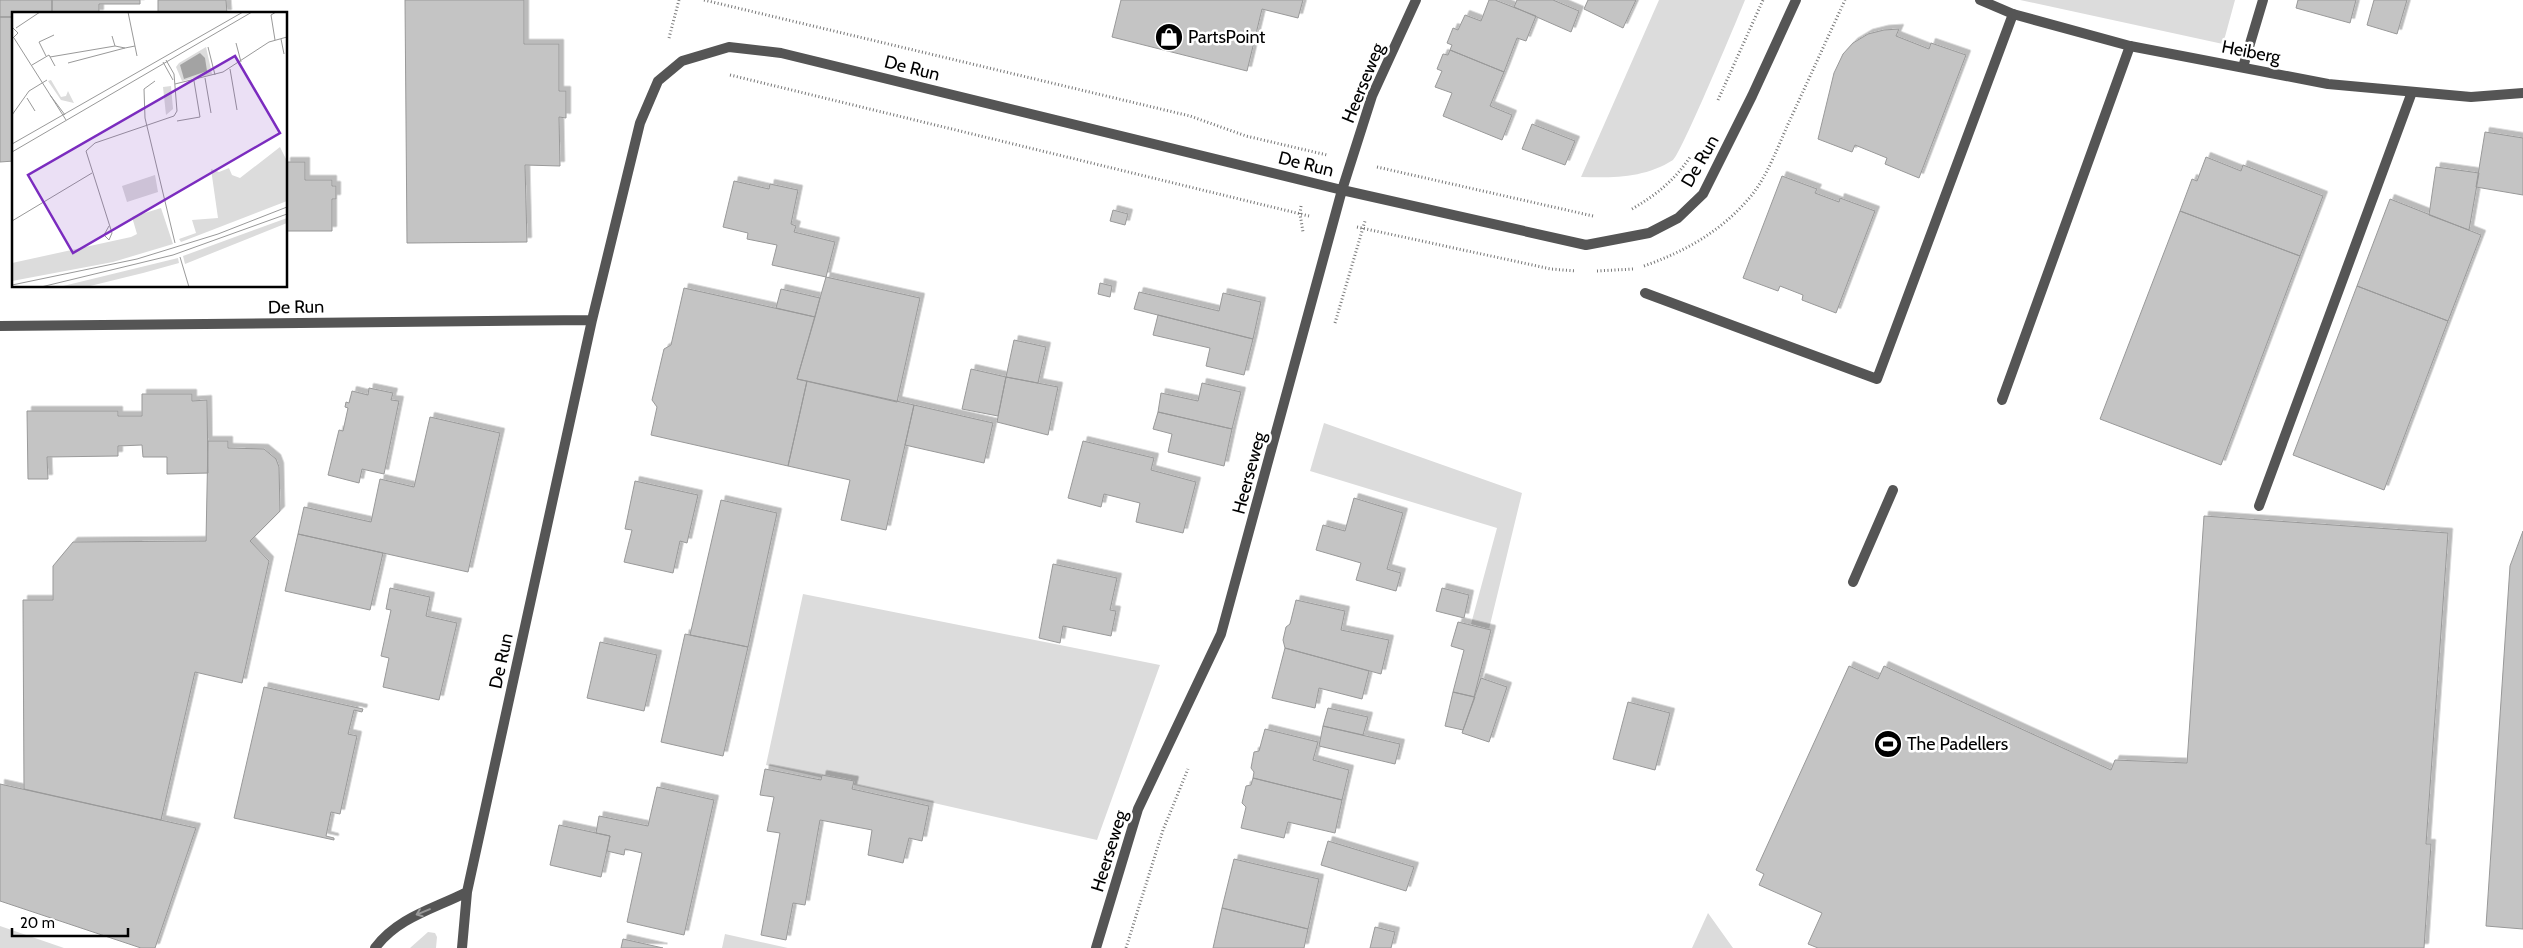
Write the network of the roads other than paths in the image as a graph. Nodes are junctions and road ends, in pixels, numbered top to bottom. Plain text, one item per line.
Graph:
1 (1416, 0) edge
2 (1796, 0) edge
3 (1980, 0) edge
4 (2263, 0) edge
5 (2013, 14) junction
6 (2130, 46) junction
7 (2243, 67) junction
8 (2412, 92) junction
9 (2523, 93) edge
10 (1342, 190) junction
11 (1645, 293) dead end
12 (592, 320) junction
13 (0, 326) edge
14 (2002, 400) dead end
15 (1893, 490) dead end
16 (2258, 506) dead end
17 (1853, 582) dead end
18 (467, 892) junction
19 (375, 948) edge
20 (462, 948) edge
21 (1096, 948) edge

1 - 10 street, Heerseweg
2 - 10 street, De Run
3 - 5 street, Heiberg
4 - 7 street
5 - 6 street, Heiberg
5 - 11 street
6 - 7 street, Heiberg
6 - 14 street
7 - 8 street, Heiberg
8 - 9 street, Heiberg
8 - 16 street
10 - 12 street, De Run
10 - 21 street, Heerseweg
12 - 13 street, De Run
12 - 18 street, De Run
15 - 17 street
18 -> 19 street
18 - 20 street, De Run

